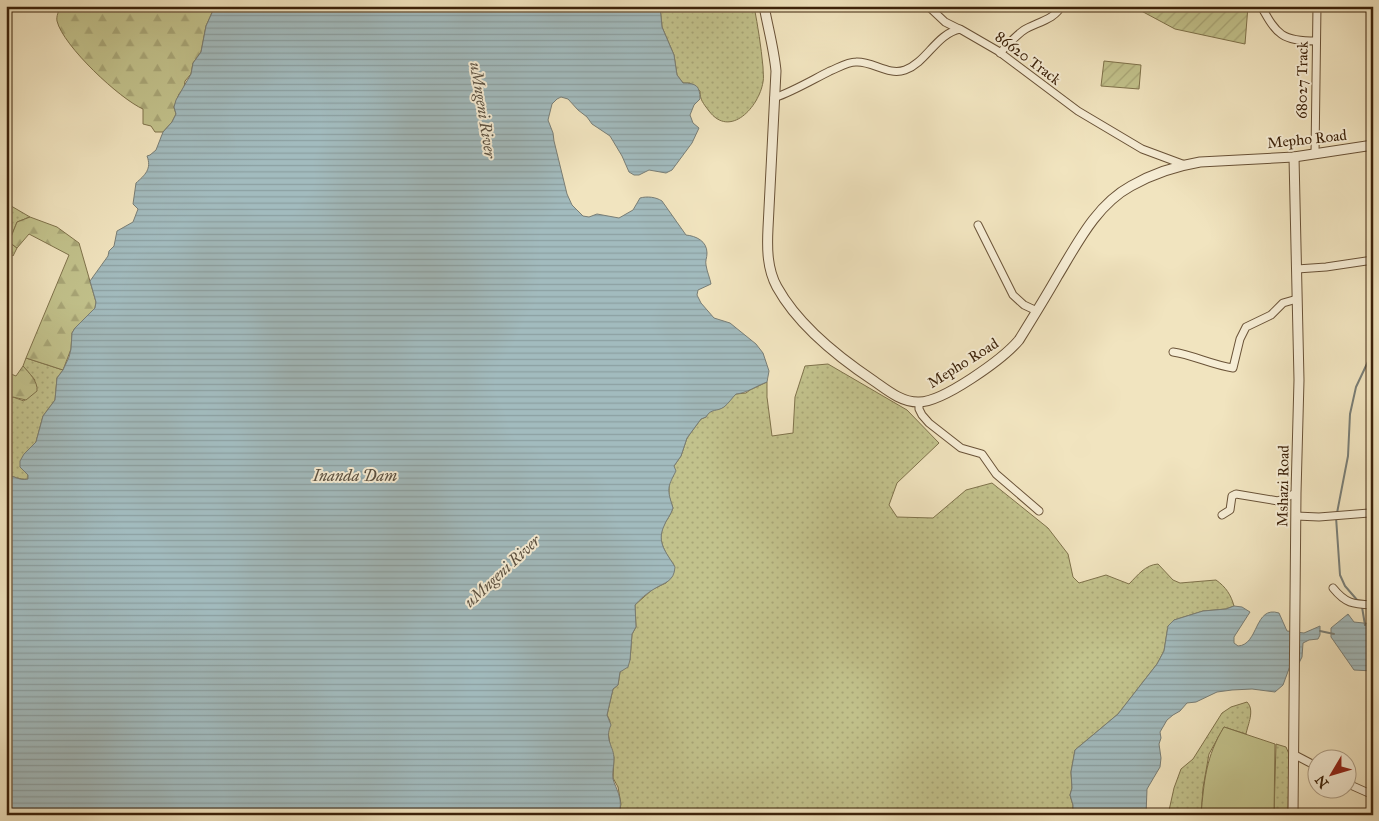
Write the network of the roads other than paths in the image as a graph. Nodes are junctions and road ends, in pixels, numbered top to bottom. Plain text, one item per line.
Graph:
1 (764, 6) edge
2 (928, 6) edge
3 (1061, 6) edge
4 (1261, 6) edge
5 (1316, 6) edge
6 (960, 29) junction
7 (1316, 41) junction
8 (1000, 52) junction
9 (774, 98) junction
10 (1373, 145) edge
11 (1315, 154) junction
12 (1294, 157) junction
13 (1185, 165) junction
14 (978, 225) dead end
15 (1373, 260) edge
16 (1297, 269) junction
17 (1297, 299) junction
18 (1037, 311) junction
19 (1173, 352) dead end
20 (919, 402) junction
21 (1296, 493) junction
22 (1039, 511) dead end
23 (1369, 513) dead end
24 (1222, 515) dead end
25 (1296, 516) junction
26 (1333, 588) dead end
27 (1373, 606) edge
28 (1294, 755) junction
29 (1306, 761) edge
30 (1356, 787) edge
31 (1373, 795) edge
32 (1293, 815) edge

1 - 9 street, Mepho Road
2 - 6 street, 86620 Track
3 - 8 street
4 - 7 street
5 - 7 street, 68027 Track
6 - 8 street, 86620 Track
6 - 9 street
7 - 11 street, 68027 Track
8 - 13 street, 86620 Track
9 - 20 street, Mepho Road
10 - 11 street, Mepho Road
11 - 12 street, Mepho Road
12 - 13 street, Mepho Road
12 - 16 street, Mshazi Road
13 - 18 street, Mepho Road
14 - 18 street
15 - 16 street
16 - 17 street, Mshazi Road
17 - 19 street
17 - 21 street, Mshazi Road
18 - 20 street, Mepho Road
20 - 22 street
21 - 24 street
21 - 25 street, Mshazi Road
23 - 25 street
25 - 28 street, Mshazi Road
26 - 27 street
28 - 29 street
28 - 32 street, Mshazi Road
30 - 31 street

